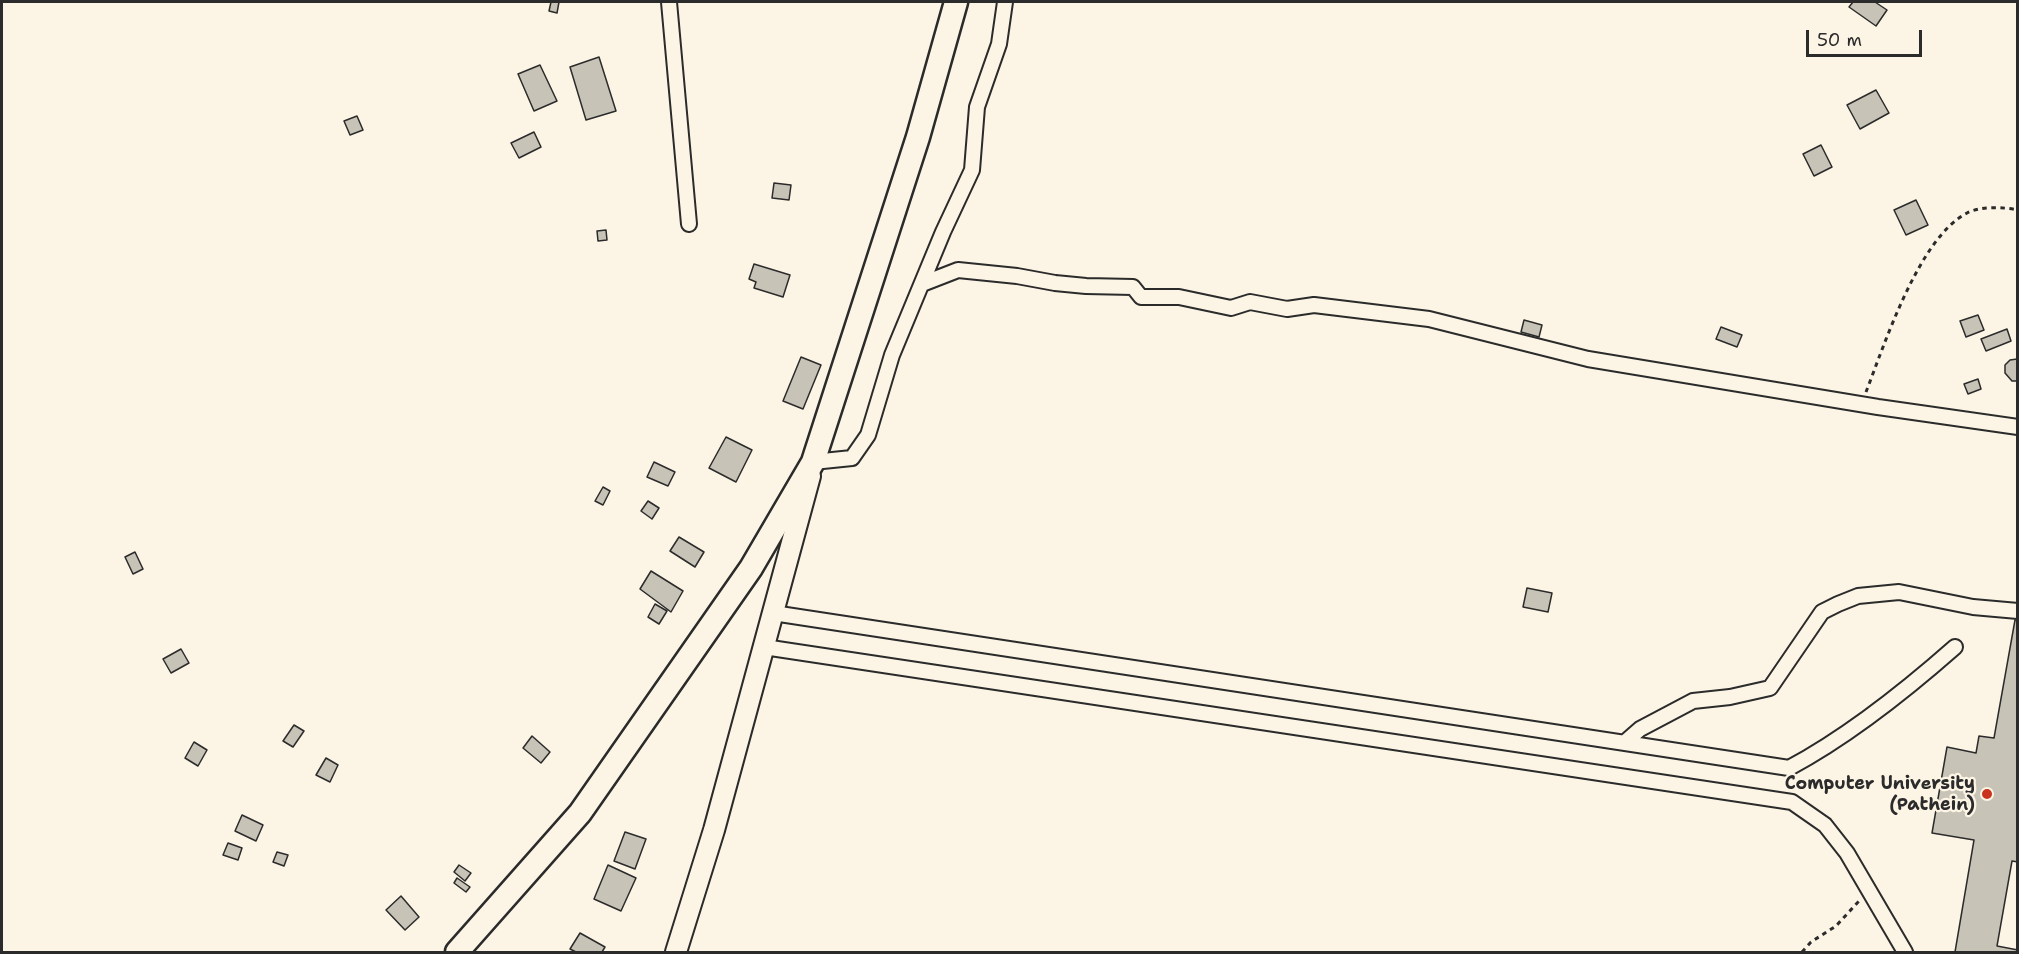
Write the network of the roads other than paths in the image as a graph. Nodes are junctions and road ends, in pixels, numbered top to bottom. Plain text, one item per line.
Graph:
1 (669, 2) edge
2 (956, 2) edge
3 (1005, 2) edge
4 (689, 224) dead end
5 (922, 284) junction
6 (2018, 427) edge
7 (813, 462) junction
8 (2018, 611) edge
9 (773, 613) junction
10 (764, 647) junction
11 (1955, 647) dead end
12 (1624, 743) junction
13 (457, 952) edge
14 (676, 952) edge
15 (1905, 952) edge

1 - 4 street
2 - 7 highway
3 - 5 street
5 - 6 street
5 - 7 street
7 - 9 main road
7 - 13 highway
8 - 12 street
9 - 10 main road
9 - 12 street
10 - 14 main road
10 - 15 street
11 - 12 street

